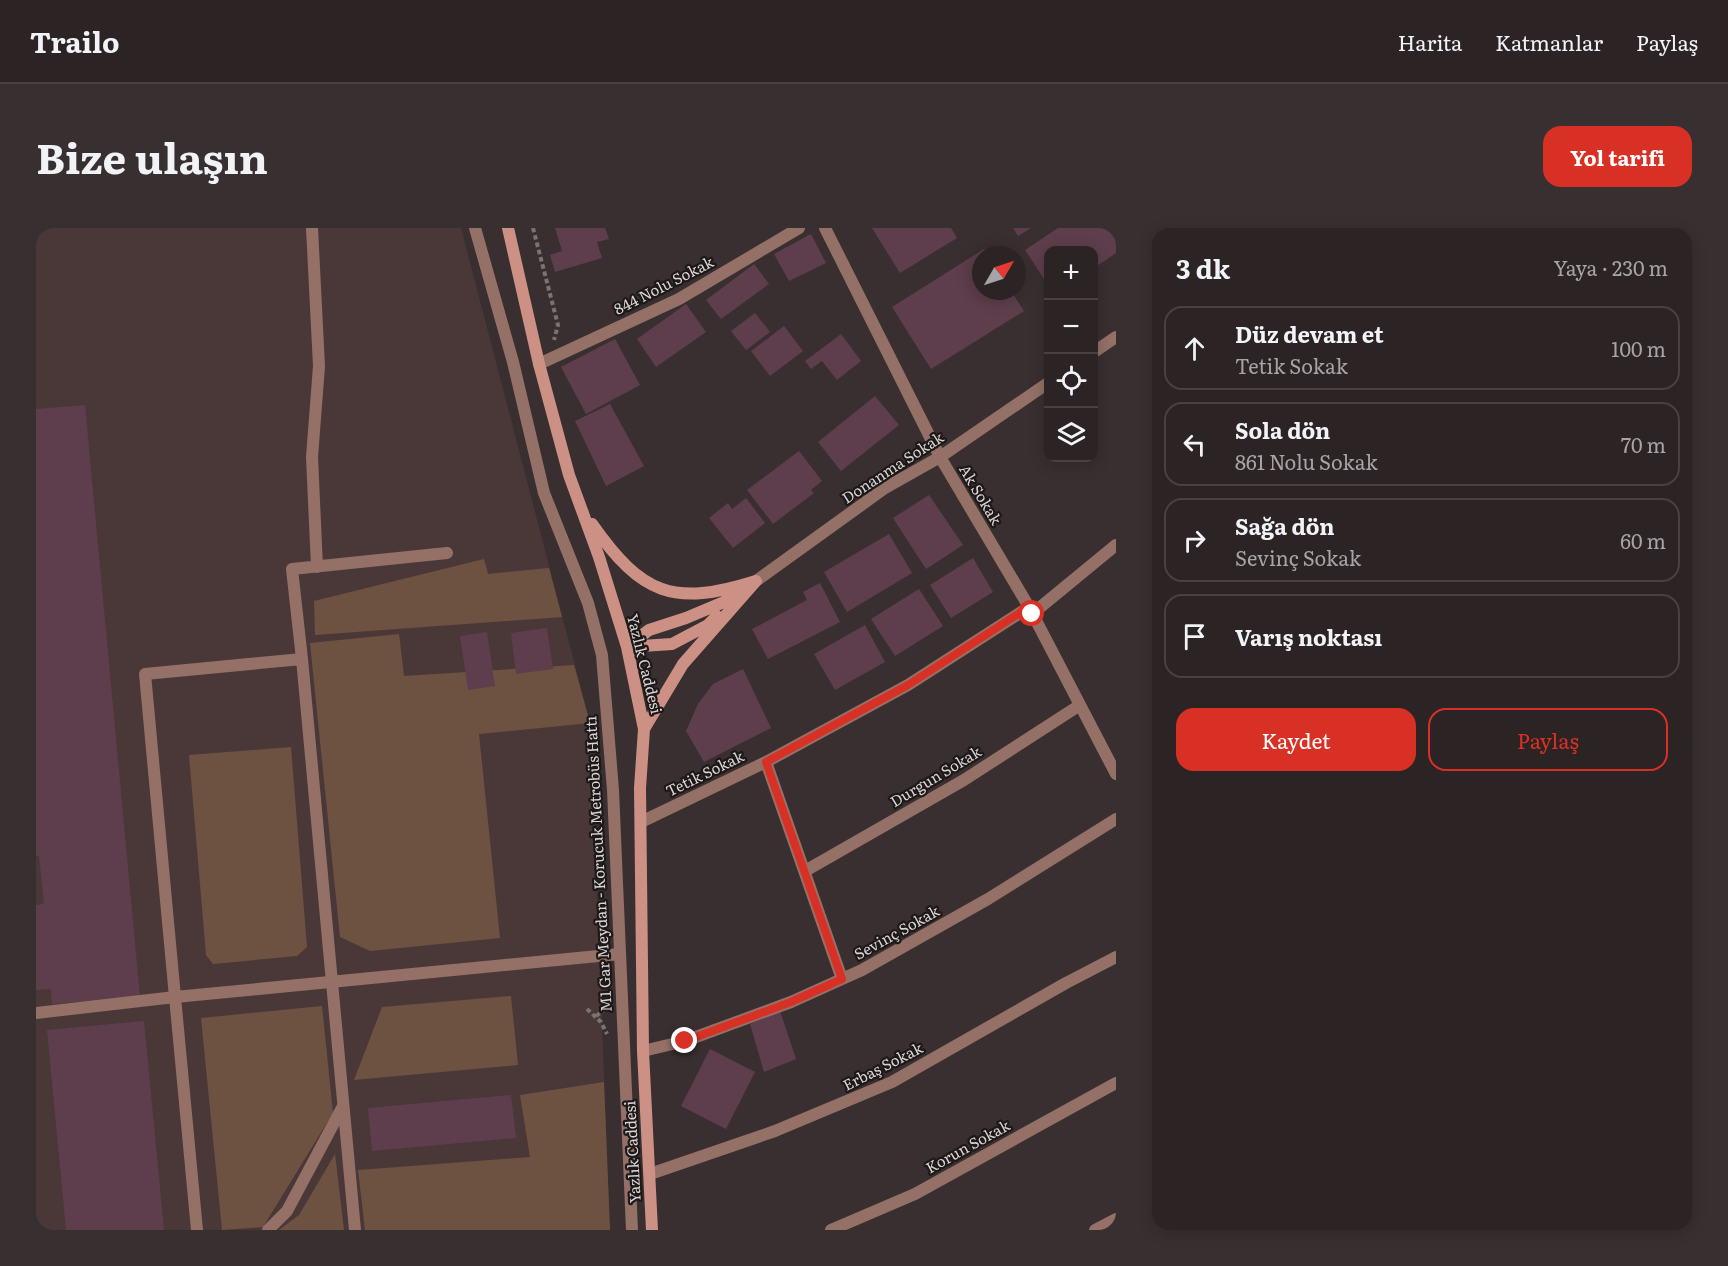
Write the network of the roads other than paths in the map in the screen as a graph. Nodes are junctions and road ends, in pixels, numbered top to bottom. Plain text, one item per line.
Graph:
1 (312, 228) edge
2 (475, 228) edge
3 (508, 228) edge
4 (799, 228) edge
5 (825, 228) edge
6 (1116, 337) edge
7 (1098, 349) edge
8 (539, 364) junction
9 (1044, 386) edge
10 (940, 457) junction
11 (582, 512) junction
12 (1116, 545) edge
13 (447, 553) dead end
14 (317, 567) junction
15 (756, 581) junction
16 (1031, 611) junction
17 (627, 647) junction
18 (302, 659) junction
19 (1080, 705) junction
20 (644, 729) junction
21 (766, 762) junction
22 (1116, 774) edge
23 (1116, 819) edge
24 (641, 822) junction
25 (805, 871) junction
26 (619, 954) junction
27 (1116, 957) edge
28 (842, 979) junction
29 (332, 982) junction
30 (176, 997) junction
31 (36, 1013) edge
32 (642, 1051) junction
33 (1116, 1083) edge
34 (344, 1106) junction
35 (650, 1174) junction
36 (1116, 1219) edge
37 (197, 1230) edge
38 (268, 1230) edge
39 (356, 1230) edge
40 (632, 1230) edge
41 (652, 1230) edge
42 (831, 1230) edge
43 (1095, 1230) edge

1 - 14 street
2 - 26 street, M1 Gar Meydan - Korucuk Metrobüs Hattı
3 - 8 main road, Yazlık Caddesi
4 - 8 street, 844 Nolu Sokak
5 - 10 street, Ak Sokak
6 - 7 street
8 - 11 main road, Yazlık Caddesi
9 - 10 street, Donanma Sokak
10 - 15 street, Donanma Sokak
10 - 16 street, Ak Sokak
11 - 15 main road
11 - 17 main road, Yazlık Caddesi
12 - 16 street, Tetik Sokak
13 - 14 street
14 - 18 street
15 - 17 main road
15 - 17 main road
15 - 20 main road
16 - 19 street, Ak Sokak
16 - 21 street, Tetik Sokak
17 - 20 main road, Yazlık Caddesi
18 - 29 street
18 - 30 street
19 - 22 street, Ak Sokak
19 - 25 street, Durgun Sokak
20 - 24 main road, Yazlık Caddesi
21 - 24 street, Tetik Sokak
21 - 25 street
23 - 28 street, Sevinç Sokak
24 - 32 main road, Yazlık Caddesi
25 - 28 street
26 - 29 street
26 - 40 street, M1 Gar Meydan - Korucuk Metrobüs Hattı
27 - 35 street, Erbaş Sokak
28 - 32 street, Sevinç Sokak
29 - 30 street
29 - 34 street
30 - 31 street
30 - 37 street
32 - 35 main road, Yazlık Caddesi
33 - 42 street, Korun Sokak
34 - 38 street
34 - 39 street
35 - 41 main road, Yazlık Caddesi
36 - 43 street

